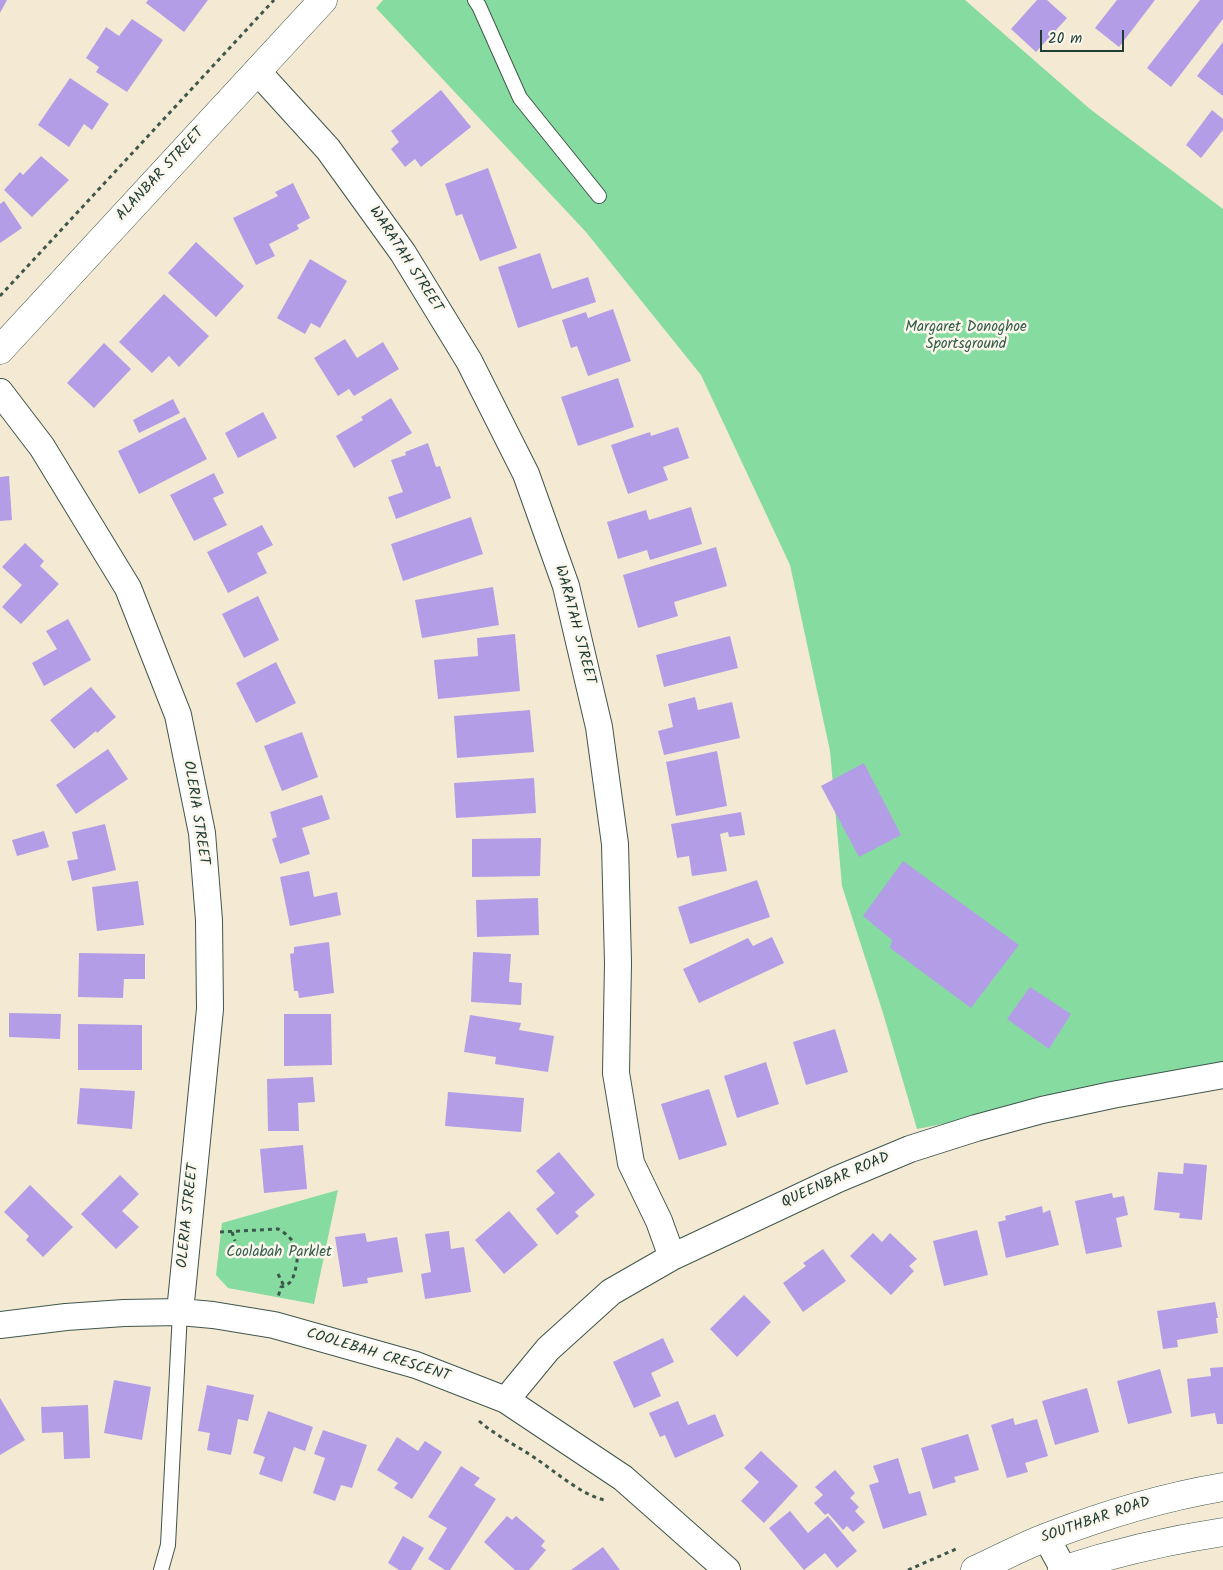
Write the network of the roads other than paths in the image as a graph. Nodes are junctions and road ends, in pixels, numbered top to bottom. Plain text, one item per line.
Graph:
1 (323, 0) edge
2 (475, 0) edge
3 (257, 72) junction
4 (600, 196) dead end
5 (0, 350) edge
6 (0, 392) edge
7 (1223, 1075) edge
8 (672, 1257) junction
9 (180, 1312) junction
10 (0, 1325) edge
11 (506, 1400) junction
12 (1223, 1487) edge
13 (1223, 1532) edge
14 (1046, 1537) junction
15 (161, 1570) edge
16 (727, 1570) edge
17 (974, 1570) edge
18 (1063, 1570) edge

1 - 3 street, ALANBAR STREET
2 - 4 lane
3 - 5 street, ALANBAR STREET
3 - 8 street, WARATAH STREET
6 - 9 street, OLERIA STREET
7 - 8 street, QUEENBAR ROAD
8 - 11 street, QUEENBAR ROAD
9 - 10 street, COOLEBAH CRESCENT
9 - 11 street, COOLEBAH CRESCENT
9 - 15 lane
11 - 16 street, COOLEBAH CRESCENT
12 - 14 street, SOUTHBAR ROAD
13 - 18 street
14 - 17 street, SOUTHBAR ROAD
14 - 18 street

